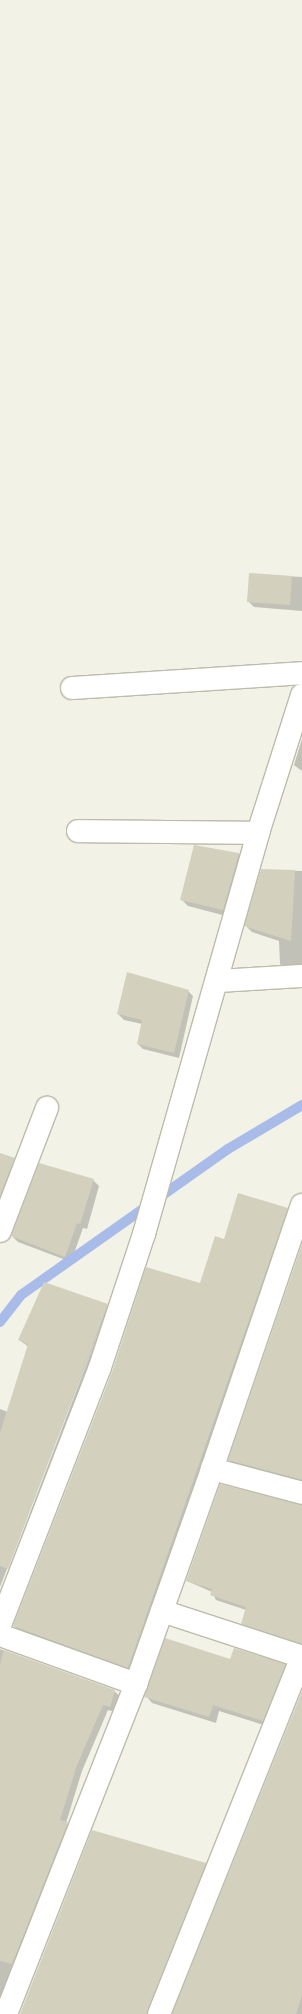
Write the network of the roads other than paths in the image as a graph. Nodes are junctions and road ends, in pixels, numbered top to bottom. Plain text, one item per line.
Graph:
1 (302, 673) edge
2 (72, 688) dead end
3 (302, 695) edge
4 (78, 831) dead end
5 (258, 833) junction
6 (302, 976) edge
7 (217, 981) junction
8 (47, 1108) dead end
9 (302, 1205) edge
10 (0, 1231) edge
11 (212, 1470) junction
12 (302, 1493) edge
13 (162, 1611) junction
14 (0, 1625) edge
15 (0, 1635) edge
16 (301, 1657) edge
17 (136, 1684) junction
18 (6, 2014) edge
19 (159, 2014) edge

1 - 2 street
3 - 5 street
4 - 5 street
5 - 7 street
6 - 7 street
7 - 14 street
8 - 10 street
9 - 11 street
11 - 12 street
11 - 13 street
13 - 16 street
13 - 17 street
15 - 17 street
16 - 19 street
17 - 18 street

